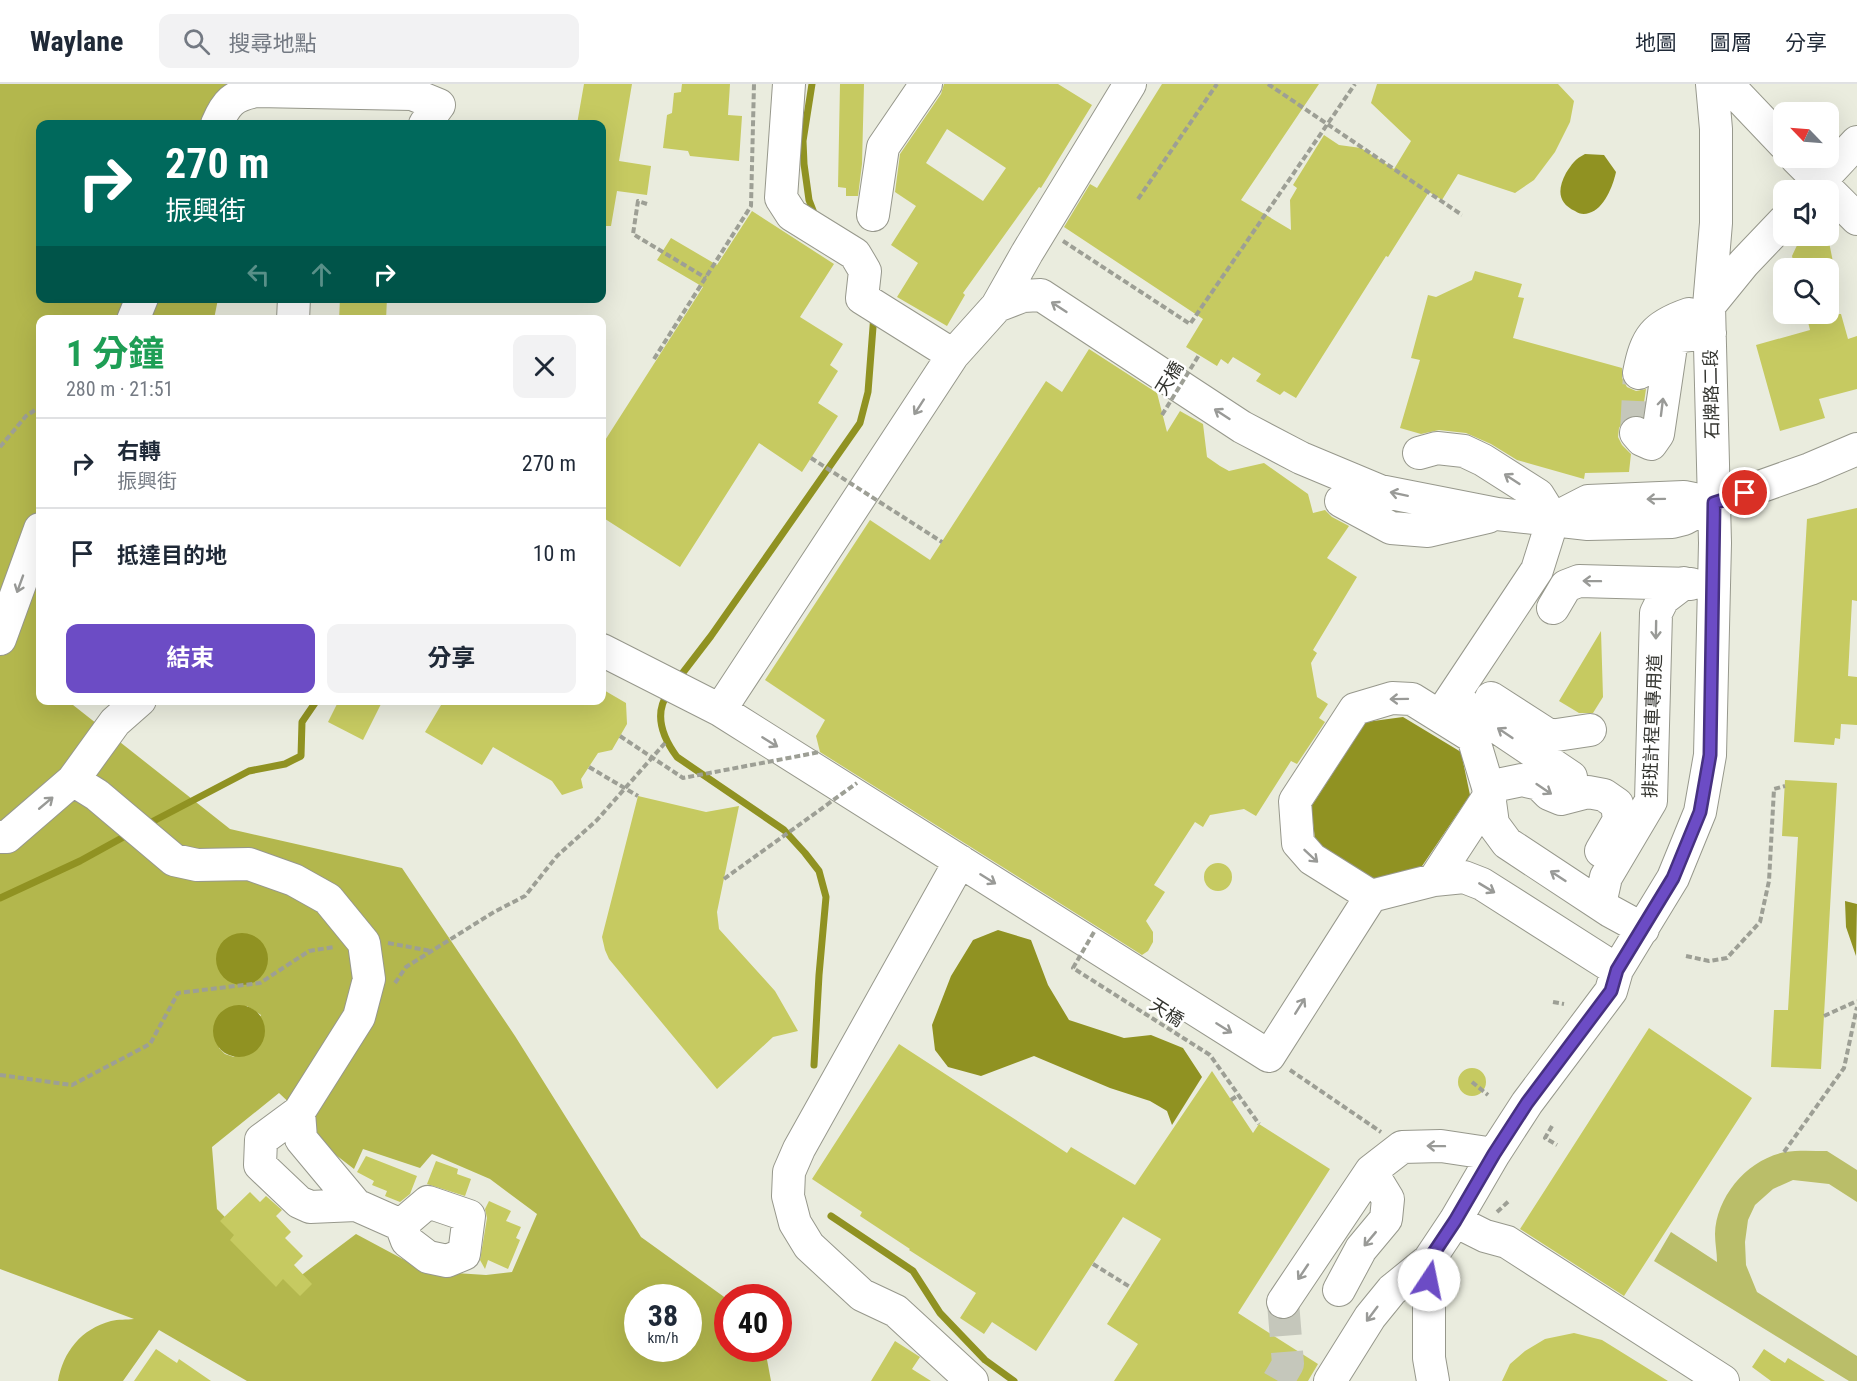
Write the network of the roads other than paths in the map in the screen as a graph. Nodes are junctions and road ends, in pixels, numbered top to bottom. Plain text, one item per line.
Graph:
1 (789, 84) edge
2 (926, 84) edge
3 (1130, 84) edge
4 (1712, 84) edge
5 (1727, 84) edge
6 (219, 120) edge
7 (428, 120) edge
8 (1773, 132) edge
9 (1857, 142) edge
10 (1822, 180) edge
11 (1839, 205) edge
12 (873, 215) dead end
13 (1857, 219) edge
14 (1773, 232) edge
15 (998, 306) junction
16 (1710, 319) junction
17 (953, 355) junction
18 (1639, 373) tunnel mouth
19 (1636, 433) dead end
20 (1857, 449) edge
21 (1341, 501) dead end
22 (1714, 503) junction
23 (1450, 505) junction
24 (1497, 514) junction
25 (1553, 519) junction
26 (36, 540) edge
27 (1698, 584) junction
28 (1553, 608) dead end
29 (0, 639) edge
30 (606, 652) edge
31 (1453, 698) junction
32 (134, 705) edge
33 (720, 710) junction
34 (1590, 730) dead end
35 (1571, 777) dead end
36 (85, 788) junction
37 (1489, 792) junction
38 (0, 837) edge
39 (1597, 857) dead end
40 (960, 861) junction
41 (1434, 880) junction
42 (1371, 896) junction
43 (1600, 904) junction
44 (1642, 929) junction
45 (1617, 970) junction
46 (299, 1112) junction
47 (1494, 1154) junction
48 (1371, 1171) junction
49 (356, 1205) junction
50 (1455, 1221) junction
51 (401, 1225) dead end
52 (1429, 1260) junction
53 (1339, 1290) dead end
54 (1283, 1302) tunnel mouth
55 (972, 1381) edge
56 (1330, 1381) edge
57 (1432, 1381) edge
58 (1723, 1381) edge

1 - 17 street
2 - 12 street
3 - 15 street
4 - 16 street, 石牌路二段
5 - 8 street
6 - 7 street
9 - 10 street
11 - 13 street
14 - 16 street
15 - 17 street
23 -> 15 street
16 - 18 street
19 -> 16 street
16 - 22 street, 石牌路二段
17 -> 33 street
20 - 22 street
21 - 24 street
22 - 25 street
22 - 27 street, 石牌路二段
23 - 24 street
25 -> 23 street
24 - 25 street
25 - 31 street
26 -> 29 street
27 -> 28 street
27 -> 43 street, 排班計程車專用道
27 - 44 street, 石牌路二段
30 - 33 street
31 - 34 street
35 -> 31 street
31 - 37 street
31 -> 42 street
32 - 36 street
33 -> 40 street
38 -> 36 street
36 - 46 street
37 -> 39 street
37 - 41 street
43 -> 37 street
40 -> 42 street
40 - 55 street
41 - 42 street
41 -> 45 street
43 - 44 street
44 - 45 street, 石牌路二段
45 - 47 street, 石牌路二段
46 - 49 street
46 - 49 street
47 -> 48 street
47 - 50 street, 石牌路二段
48 -> 53 street
48 -> 54 street
49 - 51 street
50 - 52 street, 石牌路二段
50 - 58 street
52 -> 56 street, 石牌路二段
52 - 57 street

